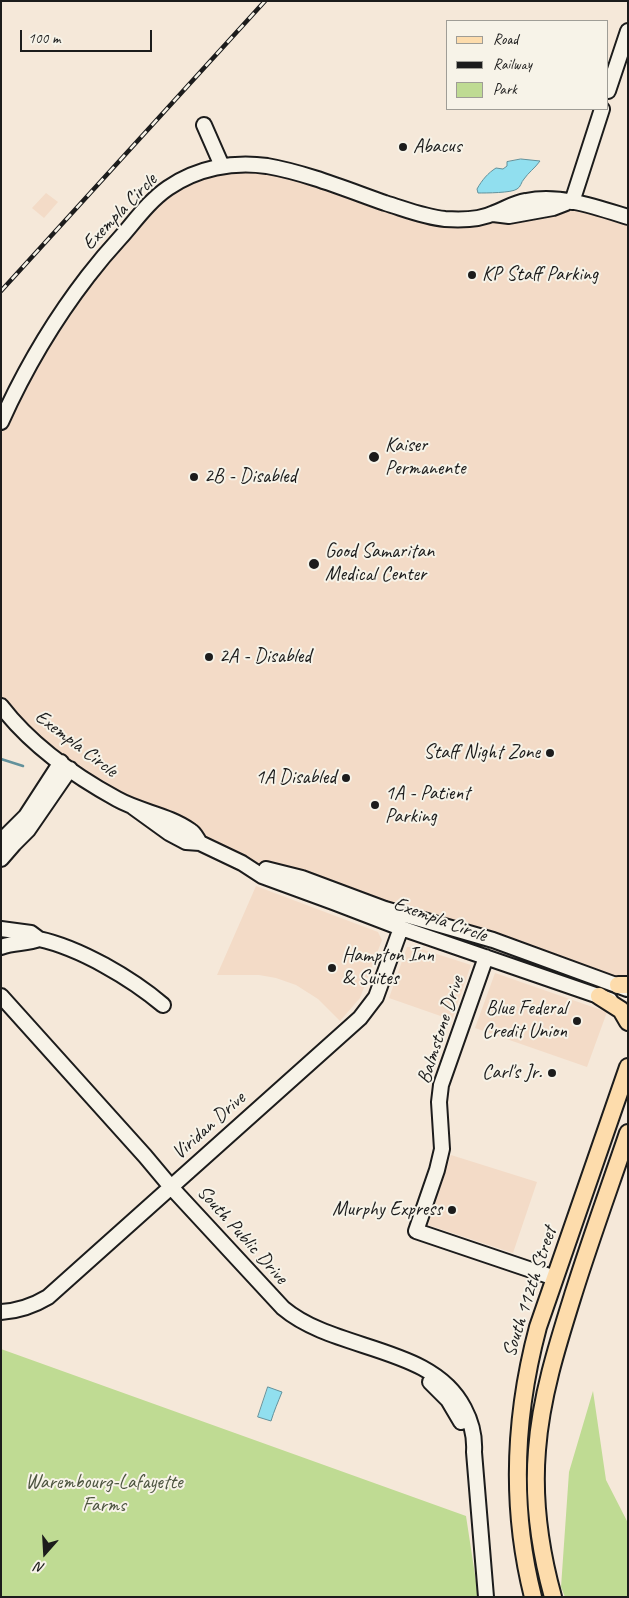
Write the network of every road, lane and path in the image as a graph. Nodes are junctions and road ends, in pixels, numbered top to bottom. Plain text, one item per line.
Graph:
1 (628, 30) edge
2 (609, 88) edge
3 (602, 110) edge
4 (204, 125) dead end
5 (222, 166) junction
6 (572, 202) junction
7 (628, 218) edge
8 (1, 422) edge
9 (1, 706) edge
10 (65, 765) junction
11 (1, 841) edge
12 (1, 859) edge
13 (242, 863) junction
14 (401, 928) junction
15 (1, 929) edge
16 (39, 939) junction
17 (1, 946) edge
18 (486, 957) junction
19 (624, 986) edge
20 (1, 996) edge
21 (599, 996) junction
22 (163, 1005) dead end
23 (628, 1006) edge
24 (1, 1010) edge
25 (628, 1022) edge
26 (628, 1067) edge
27 (628, 1133) edge
28 (168, 1189) junction
29 (555, 1278) junction
30 (1, 1312) edge
31 (486, 1597) edge
32 (533, 1597) edge
33 (553, 1597) edge

1 - 2 street
3 - 6 street
4 - 5 street
5 - 6 street, Exempla Circle
5 - 8 street, Exempla Circle
6 - 7 street
9 - 10 street, Exempla Circle
10 - 11 street
10 - 12 street
10 - 13 street, Exempla Circle
13 - 14 street, Exempla Circle
13 - 19 street, Exempla Circle
14 - 18 street, Exempla Circle
14 - 28 street, Viridan Drive
15 - 16 street
15 - 17 street
16 - 17 street
16 - 22 street
18 - 21 street, Exempla Circle
18 - 29 street, Balmstone Drive
20 - 28 street, South Public Drive
21 - 23 street, Exempla Circle
21 - 25 main road
24 - 28 street, South Public Drive
26 - 29 main road, South 112th Street
27 - 33 main road, South 112th Street
28 - 30 street, Viridan Drive
28 - 31 street, South Public Drive
29 - 32 main road, South 112th Street

